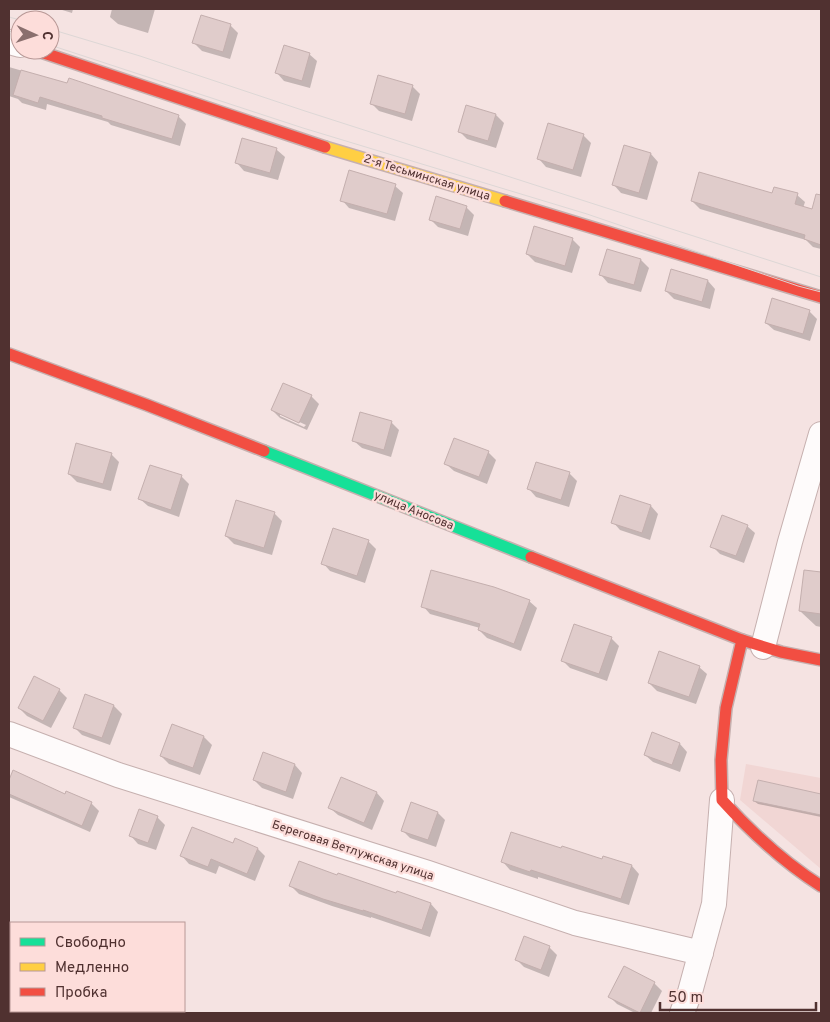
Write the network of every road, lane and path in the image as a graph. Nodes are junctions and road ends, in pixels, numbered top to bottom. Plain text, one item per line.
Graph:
1 (60, 58) edge
2 (821, 297) edge
3 (9, 354) edge
4 (821, 434) edge
5 (752, 643) junction
6 (821, 660) edge
7 (9, 734) edge
8 (722, 800) junction
9 (821, 886) edge
10 (701, 953) junction
11 (682, 1013) edge

1 - 2 street, 2-я Тесьминская улица
3 - 5 street, улица Аносова
4 - 5 street
5 - 6 street, улица Аносова
5 - 8 street
7 - 10 street, Береговая Ветлужская улица
8 - 9 street
8 - 10 street
10 - 11 street

